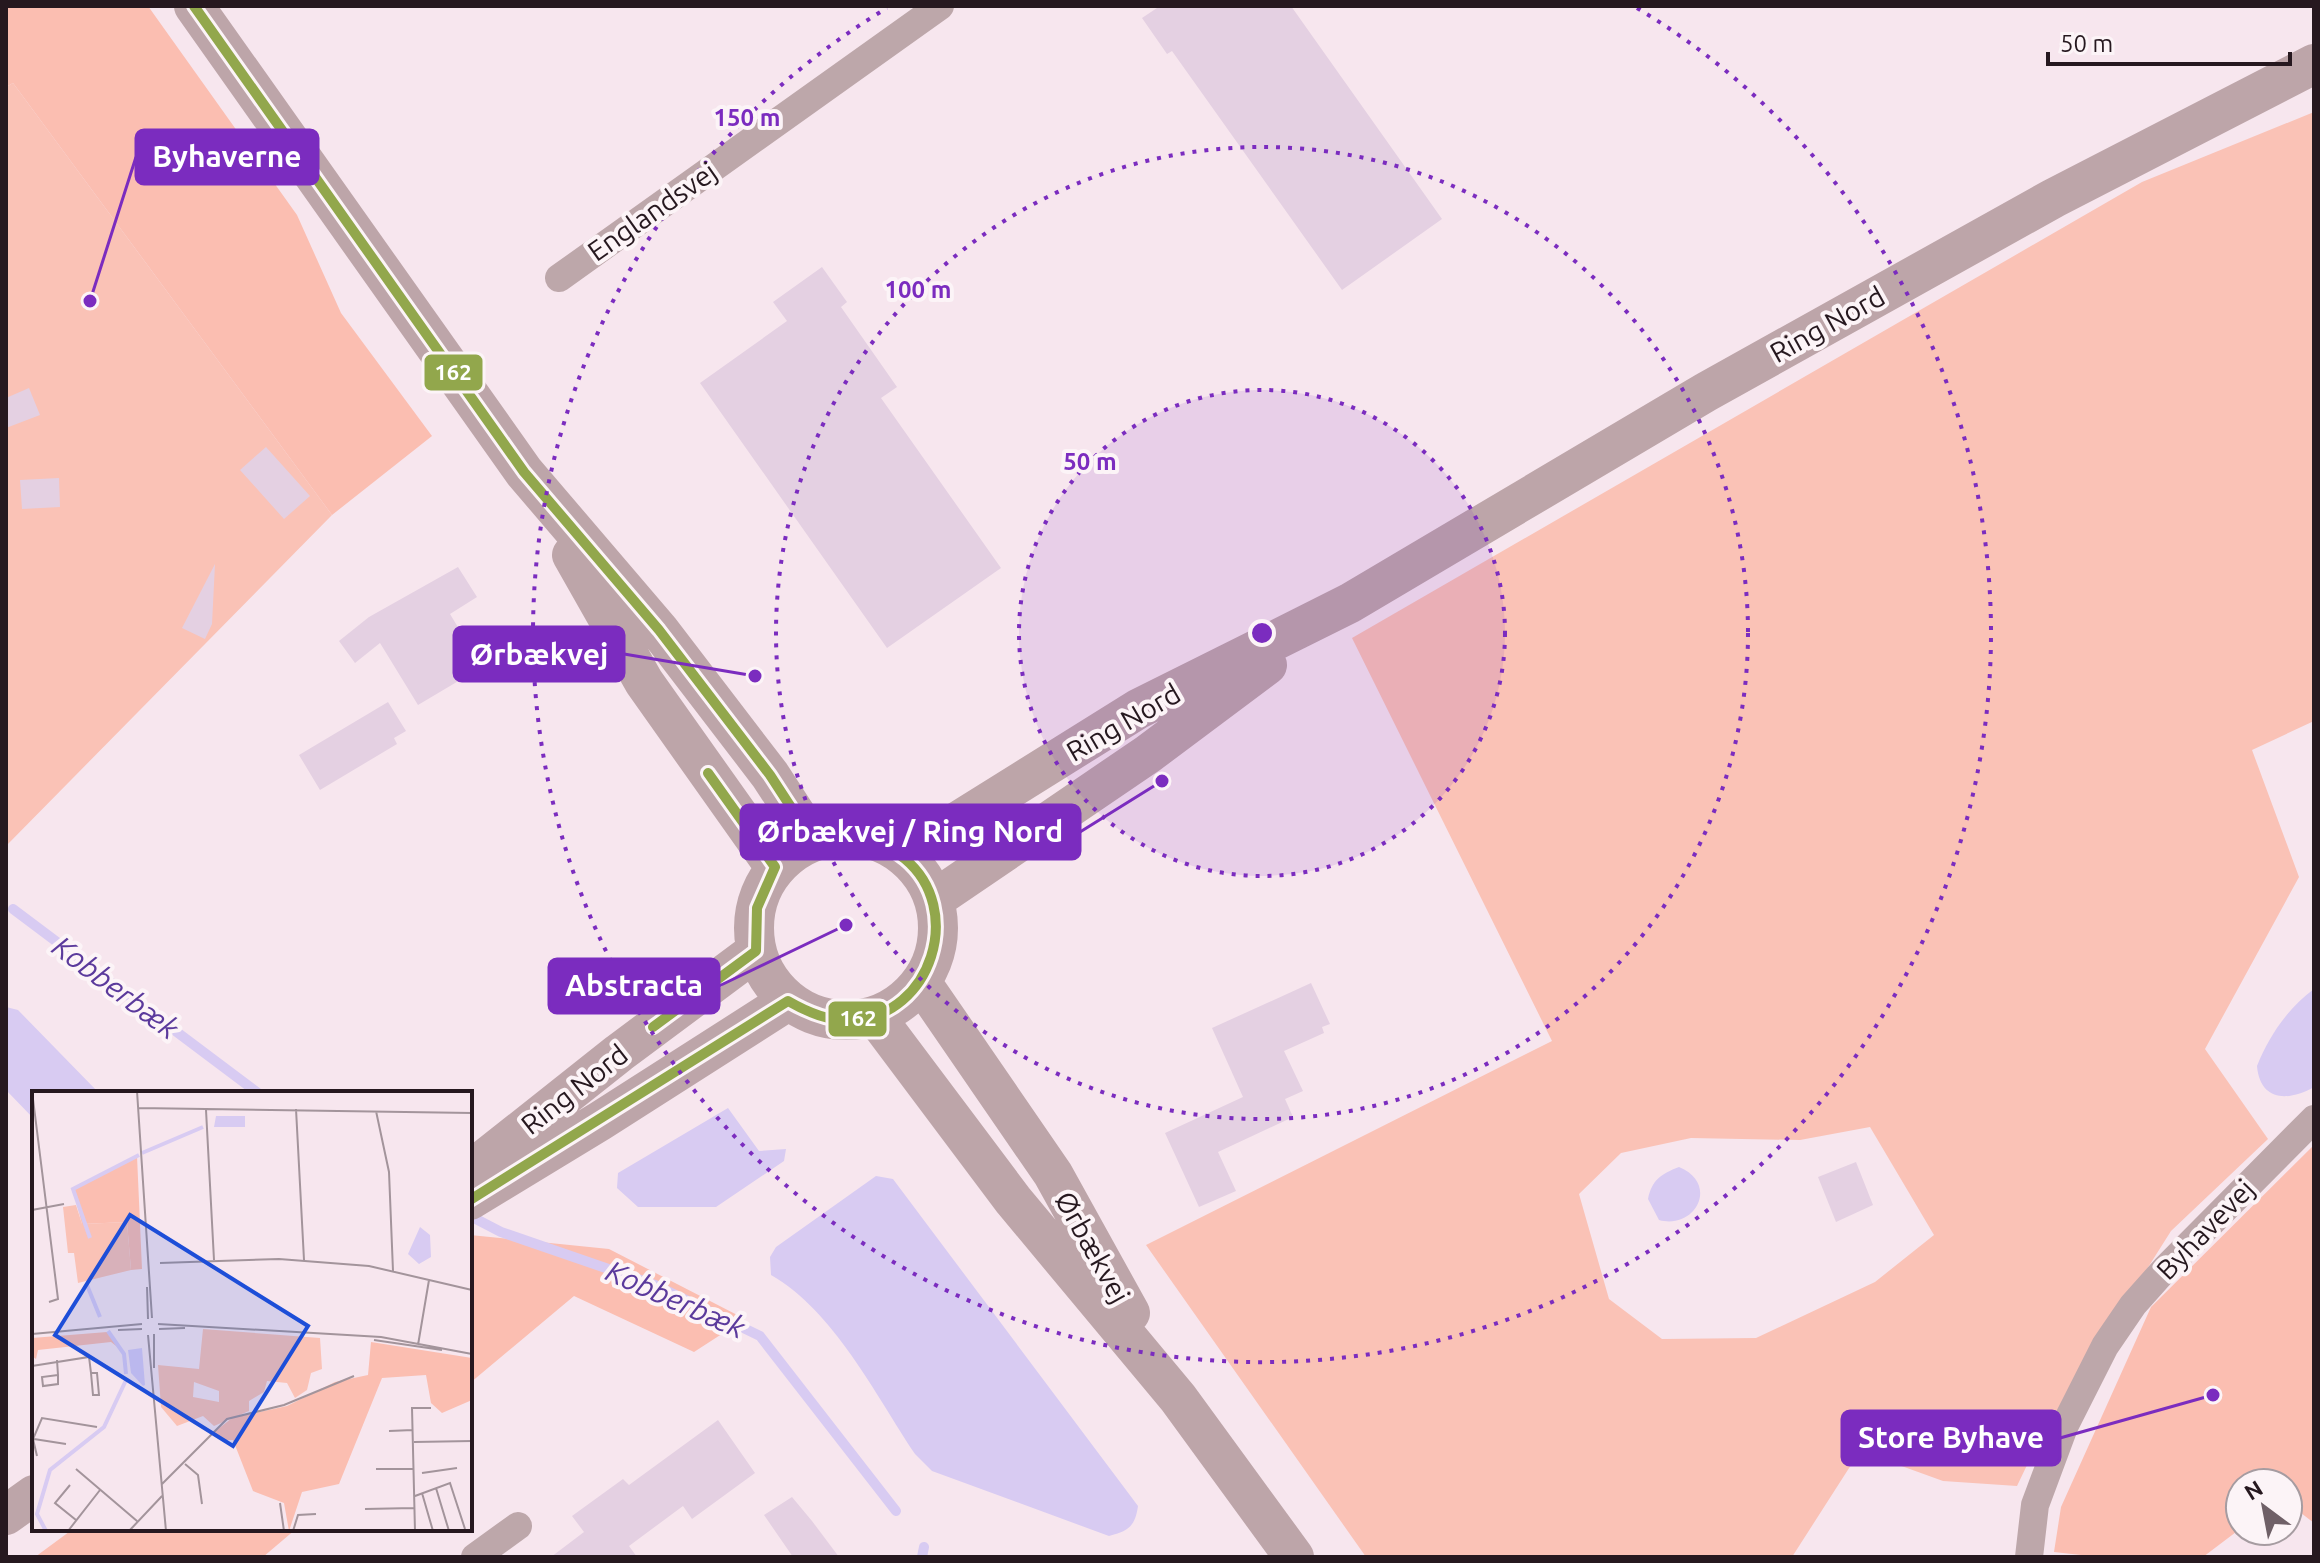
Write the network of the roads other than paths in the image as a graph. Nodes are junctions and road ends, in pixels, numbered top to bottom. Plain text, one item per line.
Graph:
1 (194, 6) edge
2 (940, 6) edge
3 (2314, 64) edge
4 (559, 278) dead end
5 (524, 472) junction
6 (1350, 603) junction
7 (813, 841) junction
8 (904, 855) junction
9 (775, 867) junction
10 (935, 899) junction
11 (756, 951) junction
12 (921, 982) junction
13 (788, 1001) junction
14 (875, 1016) junction
15 (2314, 1119) edge
16 (472, 1169) edge
17 (472, 1199) edge
18 (1178, 1398) junction
19 (32, 1496) edge
20 (6, 1515) edge
21 (518, 1526) dead end
22 (475, 1557) edge
23 (1294, 1557) edge
24 (2029, 1557) edge

1 - 5 main road
2 - 4 street, Englandsvej
3 - 6 main road, Ring Nord
5 - 7 main road
5 - 9 main road
6 - 8 main road, Ring Nord
6 - 10 main road, Ring Nord
7 - 8 main road
7 - 9 main road
8 - 10 main road
9 - 11 main road
10 - 12 main road
11 - 13 main road
11 - 16 main road, Ring Nord
12 - 14 main road
12 - 18 main road, Ørbækvej
13 - 14 main road
13 - 17 main road, Ring Nord
14 - 18 main road, Ørbækvej
15 - 24 street, Byhavevej
18 - 23 main road, Ørbækvej
19 - 20 main road
21 - 22 street

